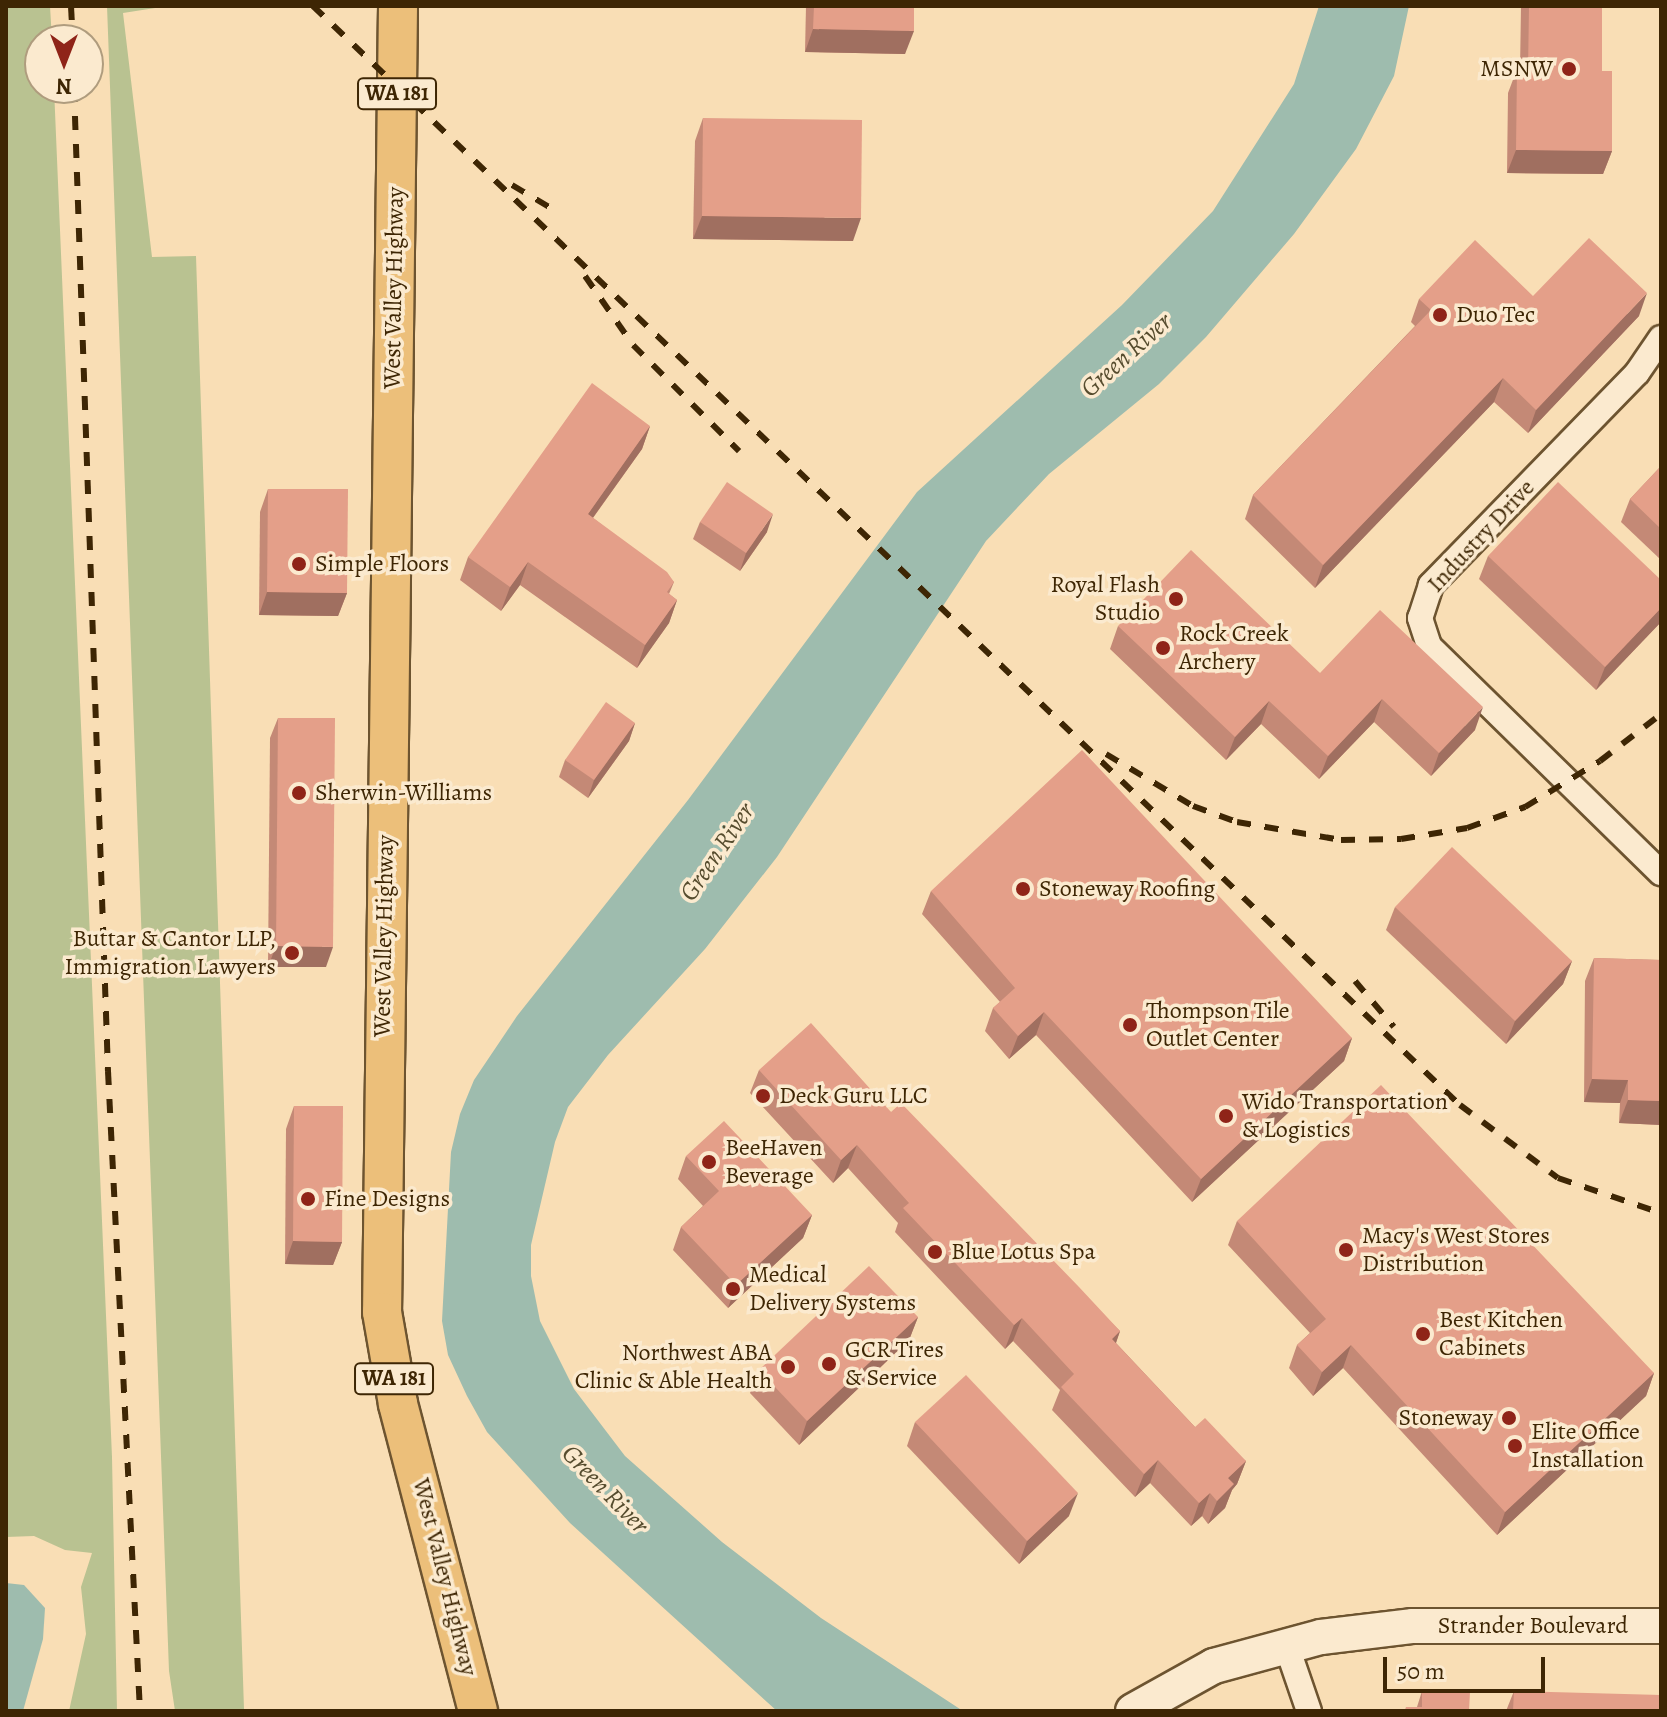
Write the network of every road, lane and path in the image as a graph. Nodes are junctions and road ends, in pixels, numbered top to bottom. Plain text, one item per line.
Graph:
1 (398, 6) edge
2 (1661, 338) edge
3 (1661, 873) edge
4 (1661, 1626) edge
5 (1286, 1644) junction
6 (478, 1711) edge
7 (1133, 1711) edge
8 (1309, 1711) edge

1 - 6 main road, West Valley Highway / WA 181
2 - 3 street, Industry Drive
4 - 5 main road, Strander Boulevard
5 - 7 main road, Strander Boulevard
5 - 8 street

